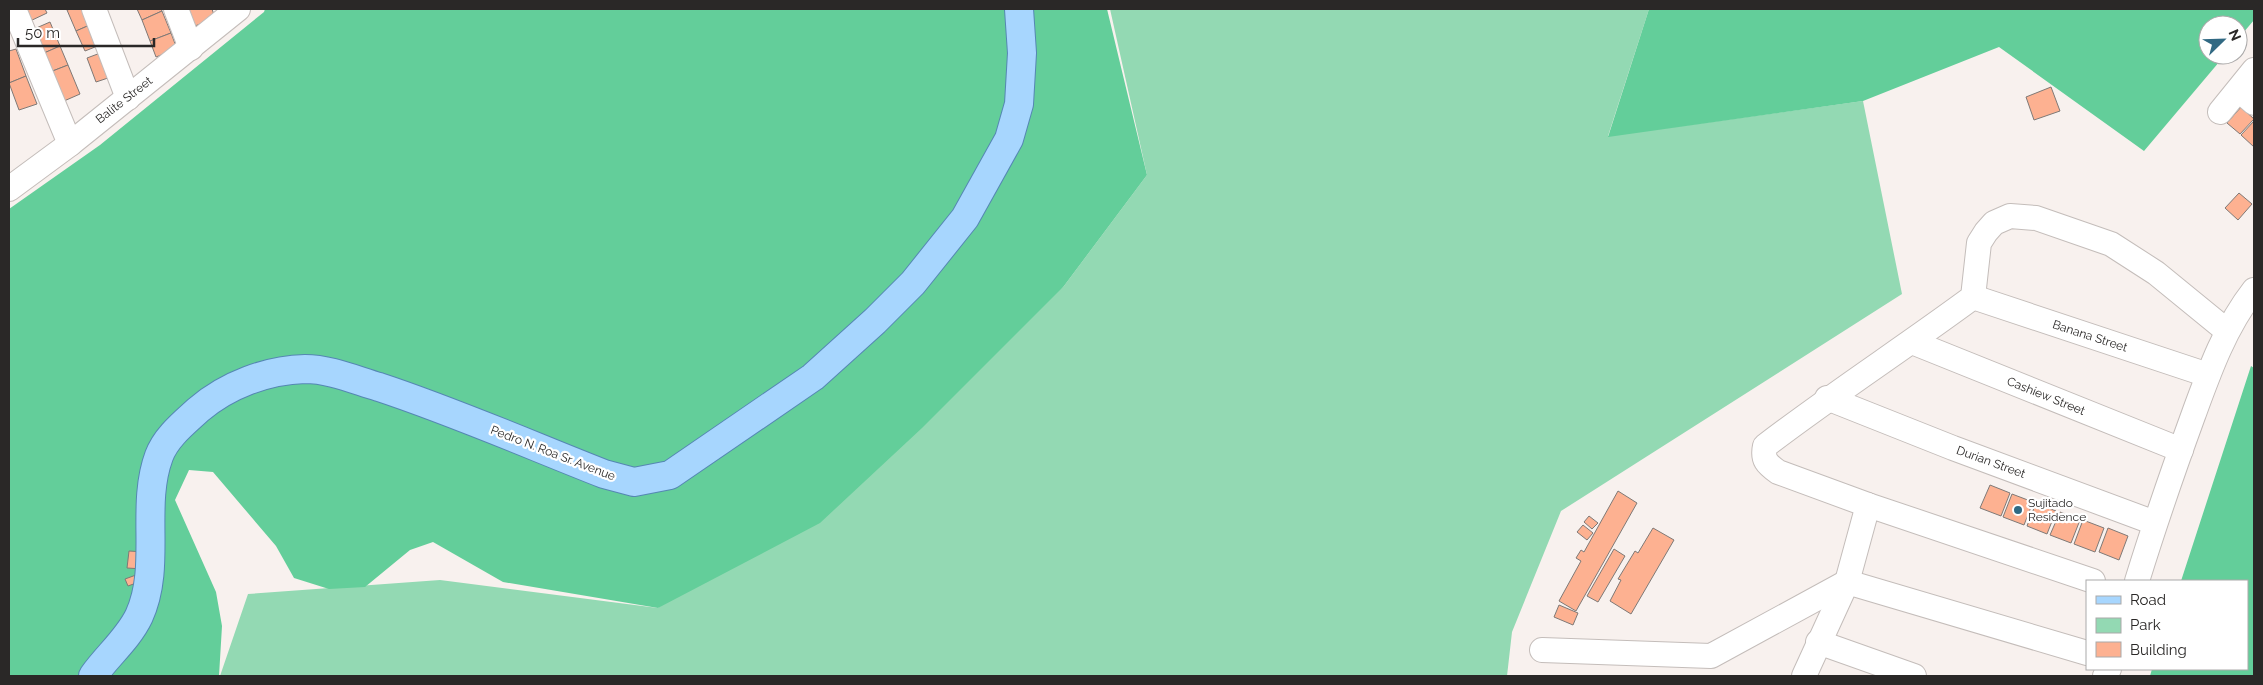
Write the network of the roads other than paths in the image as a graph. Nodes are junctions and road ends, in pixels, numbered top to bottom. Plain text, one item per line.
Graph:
1 (14, 9) edge
2 (94, 9) edge
3 (176, 9) edge
4 (238, 9) edge
5 (1019, 9) edge
6 (191, 48) junction
7 (2254, 70) edge
8 (2246, 97) edge
9 (128, 98) junction
10 (2220, 112) dead end
11 (70, 144) junction
12 (9, 189) edge
13 (2254, 290) edge
14 (1972, 296) junction
15 (2227, 330) junction
16 (1912, 342) junction
17 (2208, 375) junction
18 (1827, 398) junction
19 (2180, 450) junction
20 (1868, 505) junction
21 (2155, 523) junction
22 (2090, 580) edge
23 (2136, 580) edge
24 (1847, 582) junction
25 (1818, 642) junction
26 (1542, 650) dead end
27 (2086, 653) edge
28 (93, 676) edge
29 (1804, 676) edge
30 (1914, 676) edge

1 - 11 street
2 - 9 street
3 - 6 street
4 - 6 street, Balite Street
5 - 28 main road, Pedro N. Roa Sr. Avenue
6 - 9 street, Balite Street
7 - 8 street
8 - 10 street
9 - 11 street, Balite Street
11 - 12 street, Balite Street
13 - 15 street
14 - 15 street
14 - 16 street
14 - 17 street, Banana Street
15 - 17 street
16 - 18 street
16 - 19 street, Cashiew Street
17 - 19 street
18 - 20 street
18 - 21 street, Durian Street
19 - 21 street
20 - 22 street
20 - 24 street
21 - 23 street
24 - 25 street
24 - 26 street
24 - 27 street
25 - 29 street
25 - 30 street

